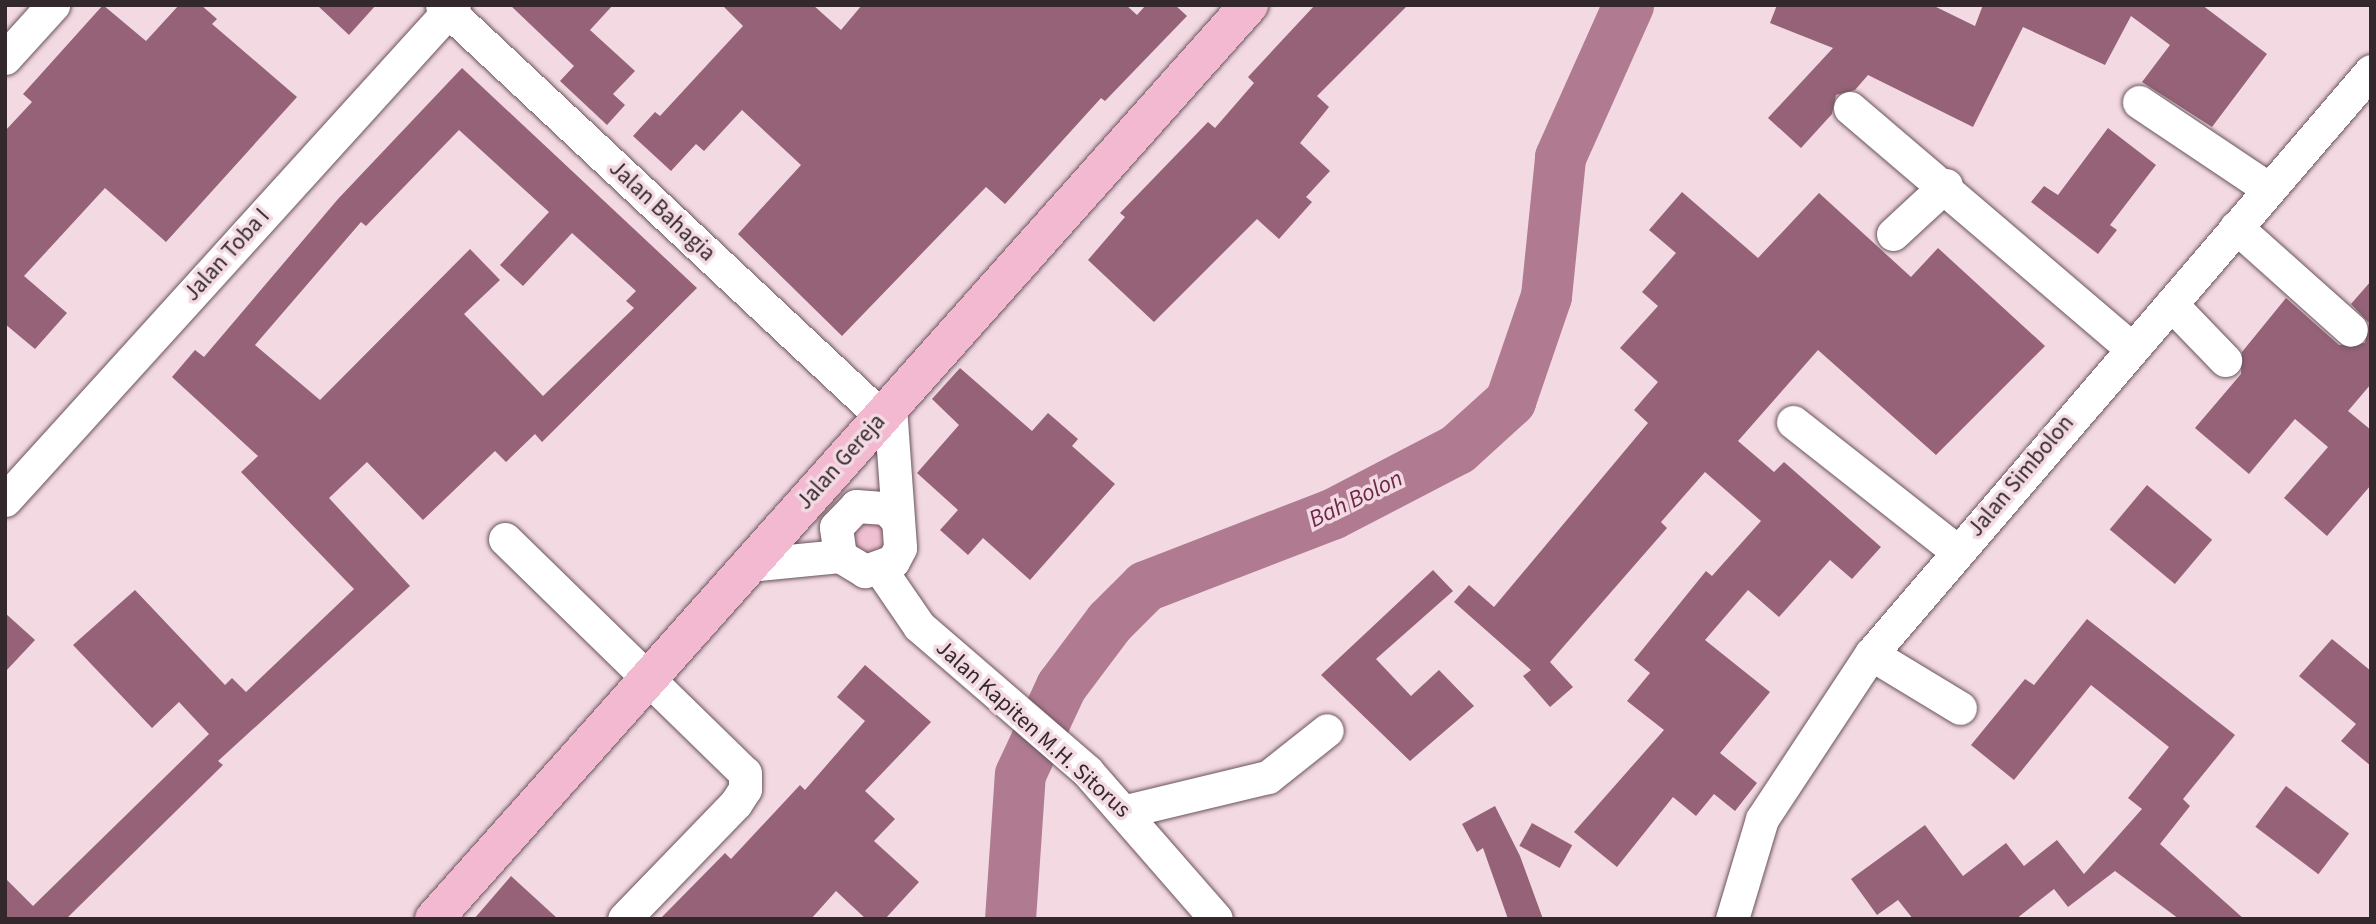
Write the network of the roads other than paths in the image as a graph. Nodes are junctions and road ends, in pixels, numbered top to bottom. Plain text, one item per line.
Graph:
1 (53, 5) edge
2 (1249, 5) edge
3 (448, 7) edge
4 (5, 58) edge
5 (2371, 71) edge
6 (2140, 102) dead end
7 (1850, 108) dead end
8 (1946, 185) junction
9 (2269, 189) junction
10 (2236, 227) junction
11 (1893, 234) dead end
12 (2171, 304) junction
13 (2351, 330) dead end
14 (2129, 346) junction
15 (2225, 360) dead end
16 (886, 412) junction
17 (1793, 422) dead end
18 (810, 497) junction
19 (5, 500) edge
20 (844, 514) junction
21 (897, 520) junction
22 (505, 539) dead end
23 (1958, 551) junction
24 (840, 556) junction
25 (748, 565) junction
26 (880, 569) junction
27 (1871, 654) junction
28 (644, 677) junction
29 (1960, 708) dead end
30 (1327, 730) dead end
31 (1126, 811) junction
32 (434, 919) edge
33 (624, 919) edge
34 (1216, 919) edge
35 (1732, 919) edge

1 - 4 street
2 - 16 main road, Jalan Gereja
3 - 16 street, Jalan Bahagia
3 - 19 street, Jalan Toba I
5 - 9 street, Jalan Simbolon
6 - 9 street
7 - 8 street
8 - 11 street
8 - 14 street
9 - 10 street, Jalan Simbolon
10 - 12 street, Jalan Simbolon
10 - 13 street
12 - 14 street, Jalan Simbolon
12 - 15 street
14 - 23 street, Jalan Simbolon
16 - 18 main road, Jalan Gereja
16 - 21 street
17 - 23 street
18 - 20 street
18 - 25 main road, Jalan Gereja
20 - 21 street
20 - 24 street
21 - 26 street
22 - 28 street
23 - 27 street, Jalan Simbolon
24 - 25 street
24 - 26 street
25 - 28 main road, Jalan Gereja
26 - 31 street, Jalan Kapiten M.H. Sitorus
27 - 29 street
27 - 35 street, Jalan Simbolon
28 - 32 main road, Jalan Gereja
28 - 33 street
30 - 31 street
31 - 34 street, Jalan Kapiten M.H. Sitorus

